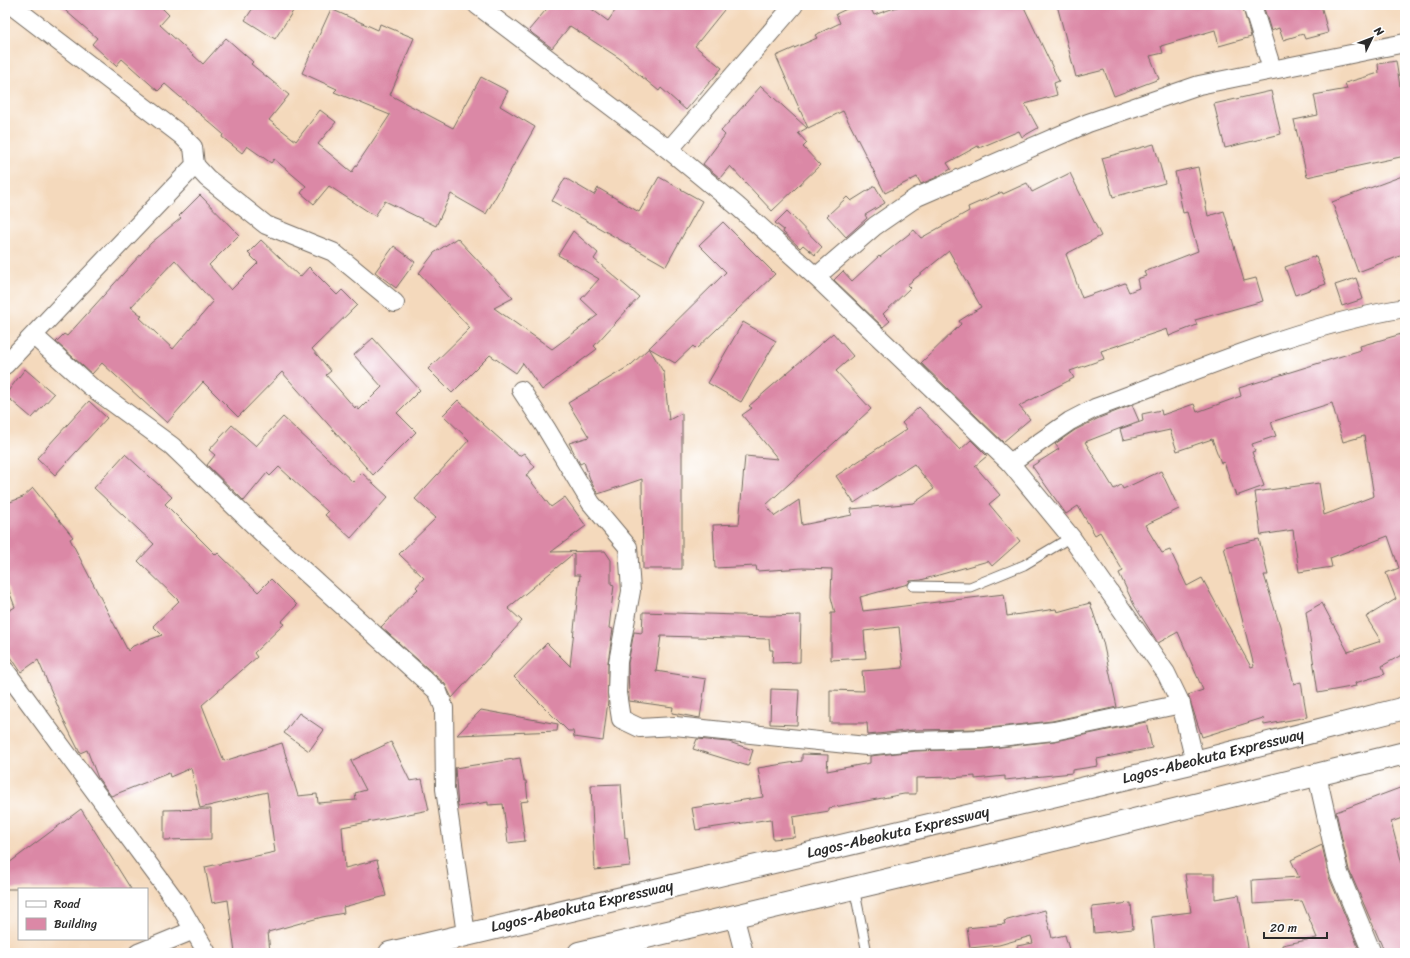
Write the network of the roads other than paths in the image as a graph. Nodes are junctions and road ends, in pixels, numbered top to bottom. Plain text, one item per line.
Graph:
1 (11, 5) edge
2 (477, 5) edge
3 (794, 5) edge
4 (1252, 5) edge
5 (1405, 43) edge
6 (1272, 69) junction
7 (669, 150) junction
8 (195, 165) junction
9 (816, 277) junction
10 (395, 303) dead end
11 (1405, 308) edge
12 (34, 336) junction
13 (5, 366) edge
14 (521, 390) dead end
15 (1010, 463) junction
16 (1071, 537) junction
17 (913, 586) dead end
18 (5, 670) edge
19 (1181, 704) junction
20 (1405, 708) edge
21 (1405, 753) edge
22 (1195, 762) junction
23 (1317, 775) junction
24 (854, 887) junction
25 (734, 915) junction
26 (194, 930) junction
27 (466, 934) junction
28 (138, 953) edge
29 (207, 953) edge
30 (390, 953) edge
31 (579, 953) edge
32 (744, 953) edge
33 (867, 953) edge
34 (1372, 953) edge

1 - 8 street
2 - 7 street
3 - 7 street
4 - 6 street
5 - 6 street
6 - 9 street
7 - 9 street
8 - 10 street
8 - 12 street
9 - 15 street
11 - 15 street
12 - 13 street
12 - 27 street
14 - 19 street
15 - 16 street
16 - 17 lane
16 - 19 street
18 - 26 street
19 - 22 street
20 - 22 highway, Lagos-Abeokuta Expressway
21 - 23 highway
22 - 27 highway, Lagos-Abeokuta Expressway
23 - 24 highway
23 - 34 street
24 - 25 highway
24 - 33 lane
25 - 31 highway
25 - 32 street
26 - 28 street
26 - 29 street
27 - 30 highway, Lagos-Abeokuta Expressway

